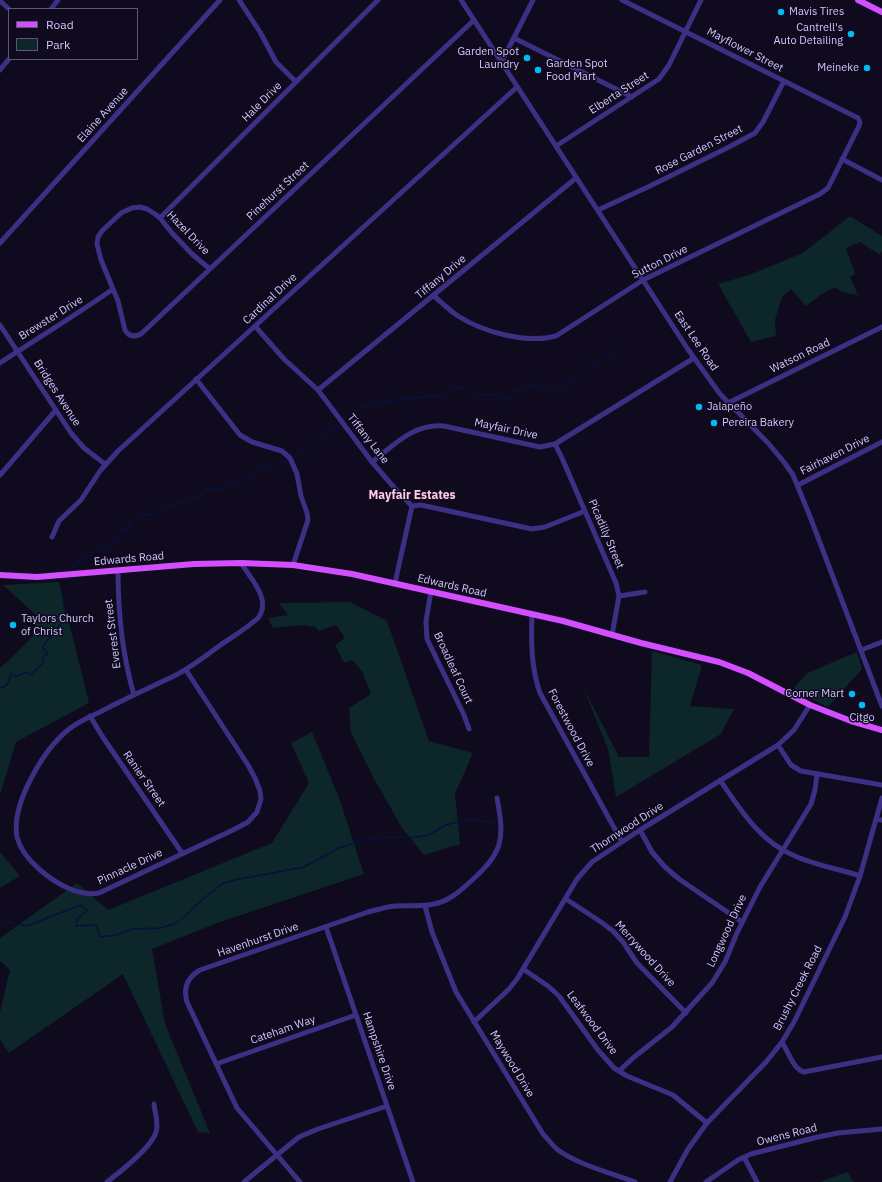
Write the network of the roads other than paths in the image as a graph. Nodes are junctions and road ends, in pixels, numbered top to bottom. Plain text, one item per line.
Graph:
1 (58, 0) edge
2 (220, 0) edge
3 (239, 0) edge
4 (378, 0) edge
5 (460, 0) edge
6 (532, 0) edge
7 (622, 0) edge
8 (701, 0) edge
9 (858, 0) edge
10 (0, 1) edge
11 (8, 8) edge
12 (52, 8) edge
13 (882, 12) edge
14 (474, 20) junction
15 (686, 32) junction
16 (514, 38) junction
17 (8, 60) edge
18 (502, 63) junction
19 (0, 70) edge
20 (784, 81) junction
21 (296, 82) junction
22 (517, 87) junction
23 (632, 97) junction
24 (859, 119) joint
25 (556, 146) junction
26 (842, 159) junction
27 (576, 178) junction
28 (882, 180) edge
29 (598, 210) junction
30 (160, 218) junction
31 (0, 243) edge
32 (210, 269) junction
33 (644, 280) junction
34 (113, 288) junction
35 (434, 296) junction
36 (0, 325) edge
37 (256, 326) junction
38 (882, 327) edge
39 (17, 351) junction
40 (694, 358) junction
41 (0, 363) edge
42 (196, 379) junction
43 (318, 390) junction
44 (728, 403) junction
45 (56, 410) junction
46 (882, 442) edge
47 (555, 444) junction
48 (372, 462) junction
49 (105, 464) junction
50 (0, 475) edge
51 (798, 486) junction
52 (412, 506) junction
53 (585, 510) junction
54 (52, 537) dead end
55 (241, 563) junction
56 (293, 565) junction
57 (118, 570) junction
58 (0, 575) edge
59 (395, 583) junction
60 (431, 591) junction
61 (645, 592) dead end
62 (619, 596) junction
63 (532, 614) junction
64 (612, 635) junction
65 (882, 642) edge
66 (861, 650) junction
67 (186, 670) junction
68 (134, 695) junction
69 (810, 705) junction
70 (882, 706) edge
71 (90, 716) junction
72 (469, 729) dead end
73 (882, 730) edge
74 (778, 745) junction
75 (817, 774) junction
76 (720, 780) junction
77 (882, 785) edge
78 (497, 798) dead end
79 (882, 798) edge
80 (876, 819) junction
81 (882, 820) edge
82 (640, 830) junction
83 (622, 842) junction
84 (782, 850) junction
85 (182, 853) junction
86 (860, 876) junction
87 (566, 899) junction
88 (425, 906) junction
89 (742, 922) junction
90 (326, 927) junction
91 (523, 969) junction
92 (686, 1013) junction
93 (356, 1015) junction
94 (474, 1022) junction
95 (782, 1042) junction
96 (882, 1057) edge
97 (216, 1064) junction
98 (619, 1071) junction
99 (154, 1104) dead end
100 (386, 1106) junction
101 (707, 1123) junction
102 (882, 1129) edge
103 (276, 1155) junction
104 (744, 1157) junction
105 (107, 1182) edge
106 (244, 1182) edge
107 (300, 1182) edge
108 (413, 1182) edge
109 (635, 1182) edge
110 (670, 1182) edge
111 (706, 1182) edge
112 (757, 1182) edge

1 - 12 street
2 - 31 street, Elaine Avenue
3 - 21 street
4 - 21 street, Hale Drive
5 - 14 street, East Lee Road
6 - 16 street
7 - 15 street, Mayflower Street
8 - 15 street, Elberta Street
9 - 13 main road
10 - 11 street
14 - 18 street, East Lee Road
14 - 32 street, Pinehurst Street
15 - 20 street, Mayflower Street
15 - 23 street, Elberta Street
16 - 18 street
16 - 23 street
17 - 19 street
18 - 22 street, East Lee Road
20 - 24 street, Mayflower Street
20 - 29 street, Rose Garden Street
21 - 30 street, Hale Drive
22 - 25 street, East Lee Road
22 - 37 street, Cardinal Drive
23 - 25 street, Elberta Street
24 - 26 street, Sutton Drive
25 - 27 street, East Lee Road
26 - 28 street
26 - 33 street, Sutton Drive
27 - 29 street, East Lee Road
27 - 35 street, Tiffany Drive
29 - 33 street, East Lee Road
30 - 32 street, Hazel Drive
30 - 34 street, Hazel Drive
32 - 34 street, Pinehurst Street
33 - 35 street, Sutton Drive
33 - 40 street, East Lee Road
34 - 39 street, Brewster Drive
35 - 43 street, Tiffany Drive
36 - 39 street, Bridges Avenue
37 - 42 street, Cardinal Drive
37 - 43 street, Tiffany Lane
38 - 44 street, Watson Road
39 - 41 street, Brewster Drive
39 - 45 street, Bridges Avenue
40 - 44 street, East Lee Road
40 - 47 street, Mayfair Drive
42 - 49 street, Cardinal Drive
42 - 56 street
43 - 48 street, Tiffany Lane
44 - 51 street, East Lee Road
45 - 49 street, Bridges Avenue
45 - 50 street
46 - 51 street, Fairhaven Drive
47 - 48 street, Mayfair Drive
47 - 53 street, Picadilly Street
48 - 52 street, Tiffany Lane
49 - 54 street, Cardinal Drive
51 - 66 street, East Lee Road
52 - 53 street
52 - 59 street
53 - 62 street, Picadilly Street
55 - 56 main road, Edwards Road
55 - 57 main road, Edwards Road
55 - 67 street, Pinnacle Drive
56 - 59 main road, Edwards Road
57 - 58 main road, Edwards Road
57 - 68 street, Everest Street
59 - 60 main road, Edwards Road
60 - 63 main road, Edwards Road
60 - 72 street, Broadleaf Court
61 - 62 street
62 - 64 street, Picadilly Street
63 - 64 main road, Edwards Road
63 - 83 street, Forestwood Drive
64 - 69 main road, Edwards Road
65 - 66 street
66 - 70 street, East Lee Road
67 - 68 street, Pinnacle Drive
67 - 85 street, Pinnacle Drive
68 - 71 street, Pinnacle Drive
69 - 73 main road, Edwards Road
69 - 74 street, Thornwood Drive
71 - 85 street, Ranier Street
71 - 85 street, Pinnacle Drive
74 - 75 street
74 - 76 street, Thornwood Drive
75 - 77 street
75 - 84 street, Longwood Drive
76 - 82 street, Thornwood Drive
76 - 84 street
78 - 88 street, Havenhurst Drive
79 - 80 street
80 - 81 street
80 - 86 street, Brushy Creek Road
82 - 83 street, Thornwood Drive
82 - 89 street
83 - 87 street, Thornwood Drive
84 - 86 street
84 - 89 street, Longwood Drive
86 - 95 street, Brushy Creek Road
87 - 91 street, Thornwood Drive
87 - 92 street, Merrywood Drive
88 - 90 street, Havenhurst Drive
88 - 94 street, Maywood Drive
89 - 92 street, Longwood Drive
90 - 93 street, Hampshire Drive
90 - 97 street, Havenhurst Drive
91 - 94 street, Thornwood Drive
91 - 98 street, Leafwood Drive
92 - 98 street, Longwood Drive
93 - 97 street, Cateham Way
93 - 100 street, Hampshire Drive
94 - 109 street, Maywood Drive
95 - 96 street
95 - 101 street, Brushy Creek Road
97 - 103 street, Havenhurst Drive
98 - 101 street, Leafwood Drive
99 - 105 street
100 - 103 street
100 - 108 street, Hampshire Drive
101 - 110 street, Brushy Creek Road
102 - 104 street, Owens Road
103 - 106 street
103 - 107 street, Havenhurst Drive
104 - 111 street, Owens Road
104 - 112 street

